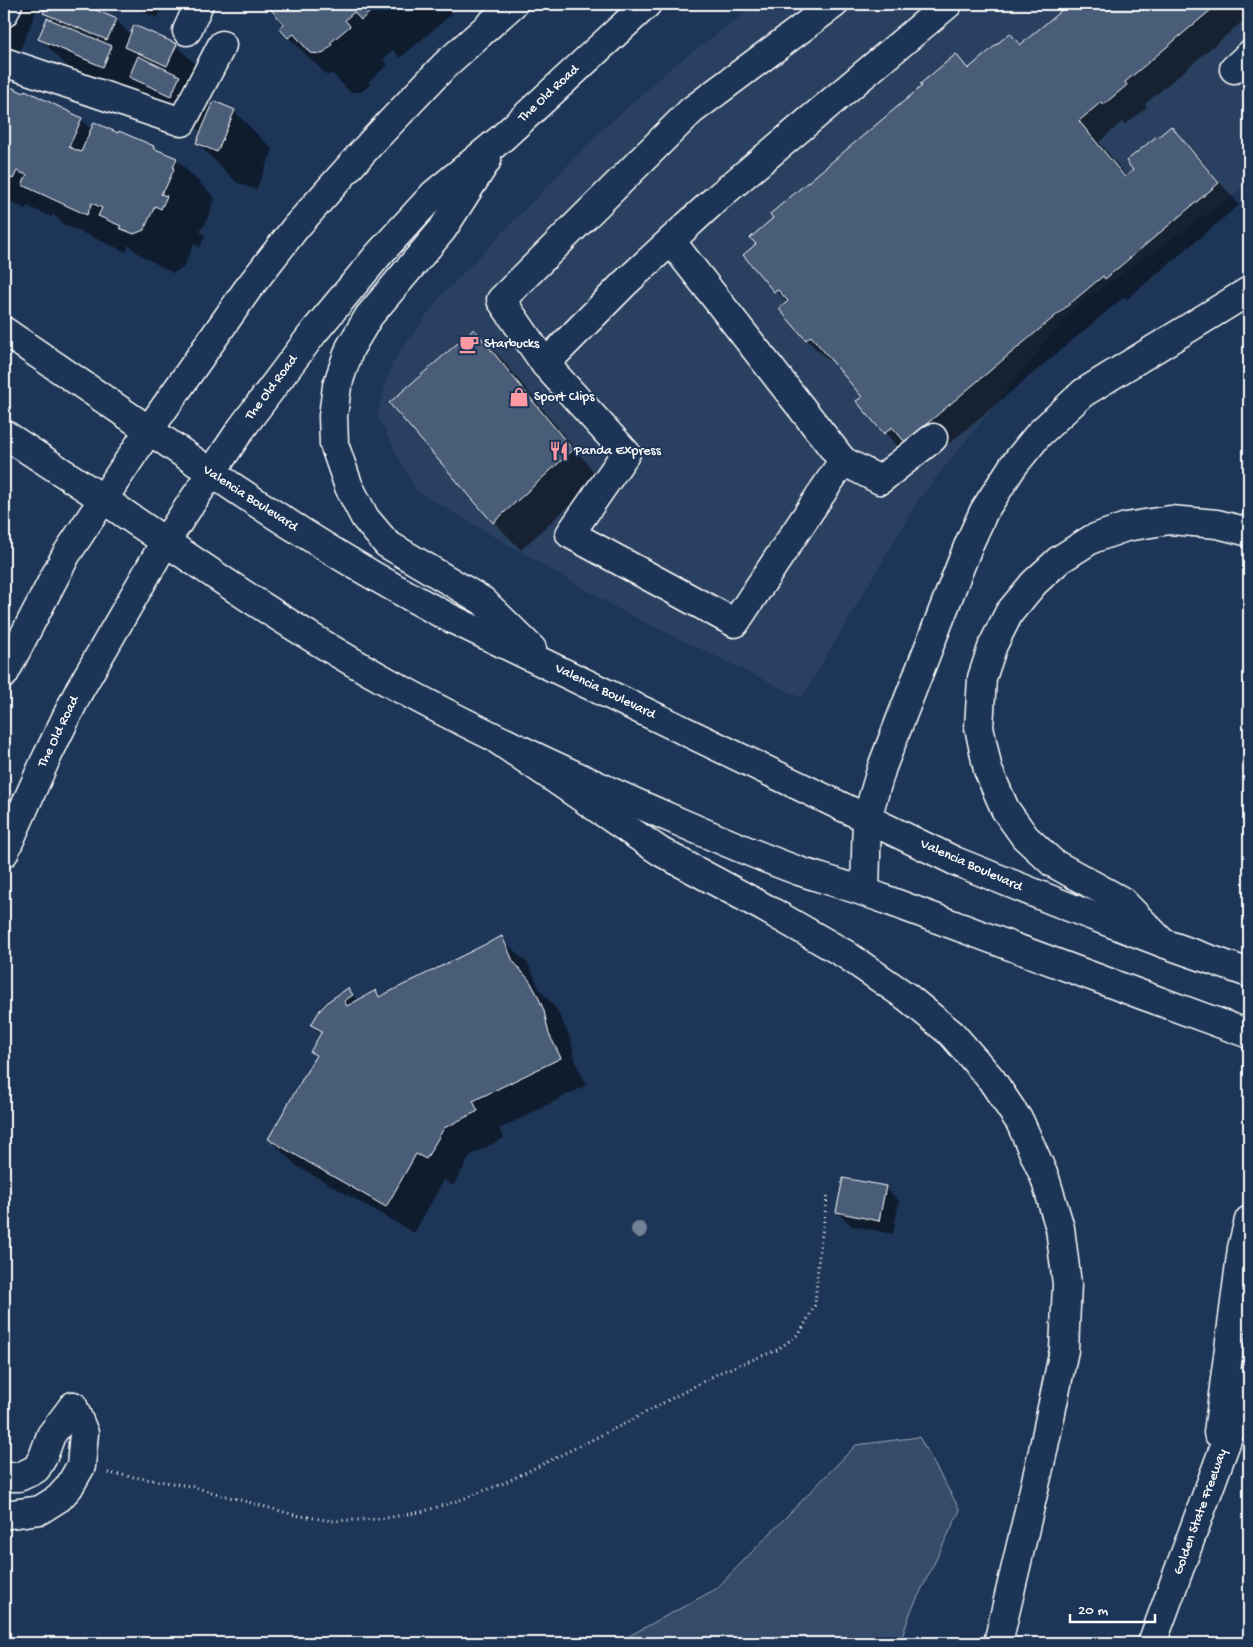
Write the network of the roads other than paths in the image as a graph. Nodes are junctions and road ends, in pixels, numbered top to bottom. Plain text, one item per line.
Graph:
1 (8, 4) edge
2 (199, 4) edge
3 (512, 4) edge
4 (647, 4) edge
5 (834, 4) edge
6 (948, 4) edge
7 (4, 13) edge
8 (187, 31) dead end
9 (222, 45) dead end
10 (4, 62) edge
11 (502, 138) junction
12 (671, 241) junction
13 (1249, 292) edge
14 (4, 331) edge
15 (546, 364) junction
16 (149, 430) junction
17 (4, 434) edge
18 (933, 438) dead end
19 (843, 461) junction
20 (210, 473) junction
21 (103, 499) junction
22 (1249, 532) edge
23 (165, 542) junction
24 (550, 666) junction
25 (4, 674) edge
26 (495, 738) junction
27 (866, 818) junction
28 (4, 852) edge
29 (865, 891) junction
30 (1163, 943) junction
31 (1249, 973) edge
32 (1249, 1034) edge
33 (1249, 1220) edge
34 (1249, 1380) edge
35 (4, 1477) edge
36 (1212, 1484) junction
37 (4, 1515) edge
38 (998, 1643) edge
39 (1152, 1643) edge

1 - 7 main road
2 - 8 main road
3 - 16 main road
4 - 11 main road, The Old Road
5 - 15 main road
6 - 12 main road
9 - 10 main road
11 - 20 main road, The Old Road
11 - 24 main road
12 - 15 main road
12 - 19 main road
13 - 27 main road
14 - 16 main road, Valencia Boulevard
15 - 19 main road
16 - 20 main road, Valencia Boulevard
16 - 21 main road
17 - 21 main road
18 - 19 main road
20 - 23 main road, The Old Road
20 - 24 main road, Valencia Boulevard
21 - 23 main road
21 - 25 main road
22 - 30 main road
23 - 26 main road
23 - 28 main road, The Old Road
24 - 27 main road, Valencia Boulevard
26 - 29 main road
26 - 38 main road
27 - 29 main road
27 - 30 main road, Valencia Boulevard
29 - 32 main road
30 - 31 main road, Valencia Boulevard
33 - 36 main road
34 - 36 main road, Golden State Freeway
35 - 37 main road
36 - 39 main road, Golden State Freeway

